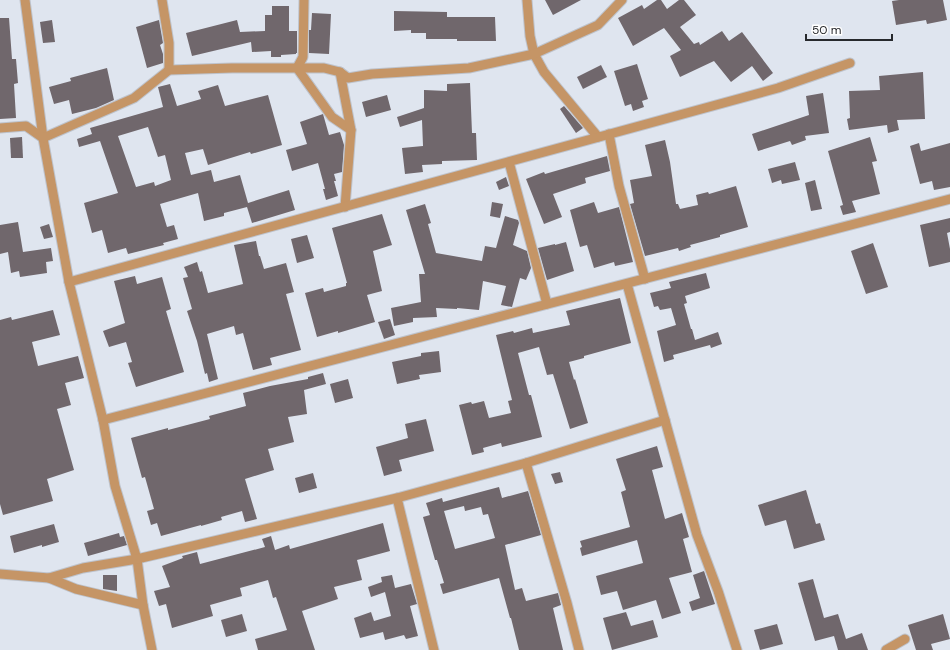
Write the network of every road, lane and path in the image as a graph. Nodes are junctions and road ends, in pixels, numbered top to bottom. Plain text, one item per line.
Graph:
1 (25, 0) edge
2 (162, 0) edge
3 (304, 0) edge
4 (527, 0) edge
5 (622, 0) edge
6 (534, 54) junction
7 (850, 63) dead end
8 (297, 68) junction
9 (169, 70) junction
10 (340, 72) junction
11 (0, 128) edge
12 (351, 130) junction
13 (609, 134) junction
14 (43, 138) junction
15 (598, 138) junction
16 (509, 162) junction
17 (950, 199) edge
18 (345, 206) junction
19 (645, 279) junction
20 (69, 282) junction
21 (627, 284) junction
22 (547, 304) junction
23 (103, 420) junction
24 (665, 420) junction
25 (526, 463) junction
26 (397, 498) junction
27 (137, 559) junction
28 (0, 574) edge
29 (49, 578) junction
30 (143, 605) junction
31 (905, 639) dead end
32 (152, 650) edge
33 (431, 650) edge
34 (579, 650) edge
35 (737, 650) edge
36 (886, 650) edge

1 - 14 street
2 - 9 street
3 - 8 street
4 - 6 street
5 - 6 street
6 - 10 street
6 - 15 street
7 - 13 street
8 - 9 street
8 - 10 street
8 - 12 street
9 - 14 street
10 - 12 street
11 - 14 street
12 - 18 street
13 - 15 street
13 - 19 street
14 - 20 street
15 - 16 street
16 - 18 street
16 - 22 street
17 - 19 street
18 - 20 street
19 - 21 street
20 - 23 street
21 - 22 street
21 - 24 street
22 - 23 street
23 - 27 street
24 - 25 street
24 - 35 street
25 - 26 street
25 - 34 street
26 - 27 street
26 - 33 street
27 - 29 street
27 - 30 street
28 - 29 street
29 - 30 street
30 - 32 street
31 - 36 street

